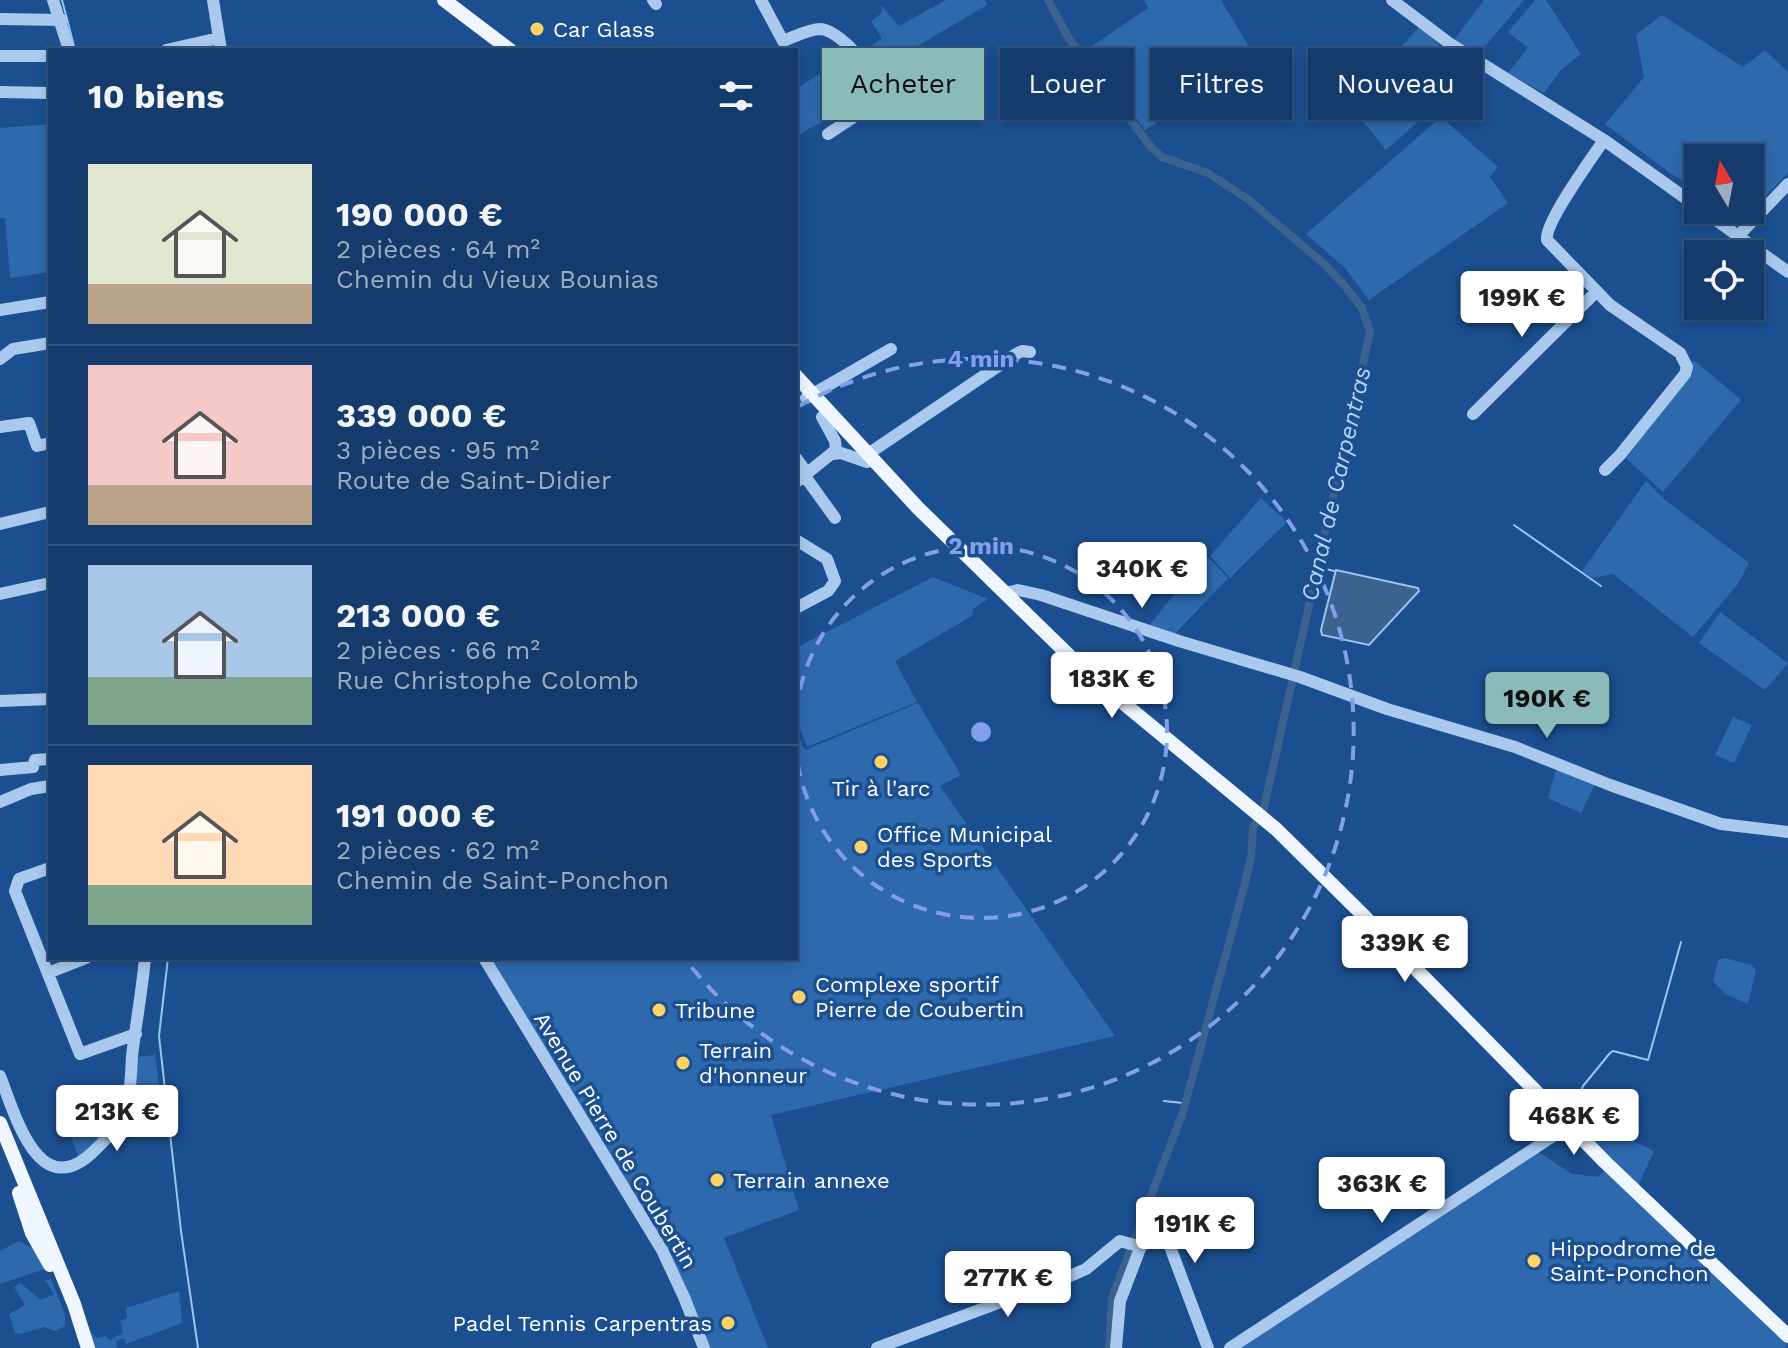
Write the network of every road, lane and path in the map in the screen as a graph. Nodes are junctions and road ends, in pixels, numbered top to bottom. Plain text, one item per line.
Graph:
1 (53, 0) edge
2 (213, 0) edge
3 (444, 0) edge
4 (761, 0) edge
5 (1392, 0) edge
6 (0, 19) edge
7 (62, 20) junction
8 (783, 41) junction
9 (220, 44) edge
10 (69, 48) edge
11 (184, 48) edge
12 (507, 48) edge
13 (774, 48) edge
14 (0, 56) edge
15 (48, 56) edge
16 (0, 92) edge
17 (48, 93) edge
18 (828, 134) dead end
19 (1604, 140) junction
20 (1788, 184) edge
21 (1684, 198) edge
22 (1721, 224) edge
23 (1738, 236) junction
24 (1788, 272) edge
25 (1596, 292) junction
26 (48, 302) edge
27 (0, 310) edge
28 (48, 343) edge
29 (891, 349) dead end
30 (1030, 352) dead end
31 (0, 359) edge
32 (805, 393) edge
33 (1473, 414) dead end
34 (0, 427) edge
35 (48, 443) edge
36 (851, 452) junction
37 (1605, 470) dead end
38 (802, 477) edge
39 (48, 512) edge
40 (835, 518) dead end
41 (0, 524) edge
42 (798, 541) edge
43 (48, 583) edge
44 (1005, 593) junction
45 (0, 594) edge
46 (798, 607) edge
47 (48, 699) edge
48 (0, 701) edge
49 (48, 759) edge
50 (0, 770) edge
51 (48, 786) edge
52 (0, 802) edge
53 (1788, 832) edge
54 (48, 869) edge
55 (81, 960) edge
56 (145, 960) edge
57 (485, 960) edge
58 (48, 973) junction
59 (136, 1034) junction
60 (0, 1076) edge
61 (0, 1123) edge
62 (1570, 1125) junction
63 (0, 1144) edge
64 (1135, 1244) junction
65 (1788, 1336) edge
66 (86, 1348) edge
67 (704, 1348) edge
68 (877, 1348) edge
69 (1116, 1348) edge
70 (1208, 1348) edge
71 (1230, 1348) edge

1 - 7 street
2 - 9 street
3 - 12 main road
4 - 8 street
5 - 19 street
6 - 7 street
7 - 10 street
8 - 13 street
8 - 18 street
9 - 11 street
14 - 15 street
16 - 17 street
19 - 21 street
19 - 25 street
20 - 23 street
22 - 23 street
23 - 24 street
25 - 33 street
25 - 37 street
26 - 27 street
28 - 31 street
29 - 32 street
30 - 36 street
32 - 36 main road
32 - 36 main road
34 - 35 street
36 - 38 street
36 - 44 main road
38 - 40 street
39 - 41 street
42 - 46 street
43 - 45 street
44 - 53 street
44 - 62 main road
47 - 48 street
49 - 50 street
51 - 52 street
54 - 58 street
55 - 58 street
56 - 59 street
57 - 67 street, Avenue Pierre de Coubertin
58 - 59 street
59 - 60 street
61 - 66 main road
62 - 65 main road
62 - 71 street
63 - 66 main road
64 - 68 street
64 - 69 street
64 - 70 street

